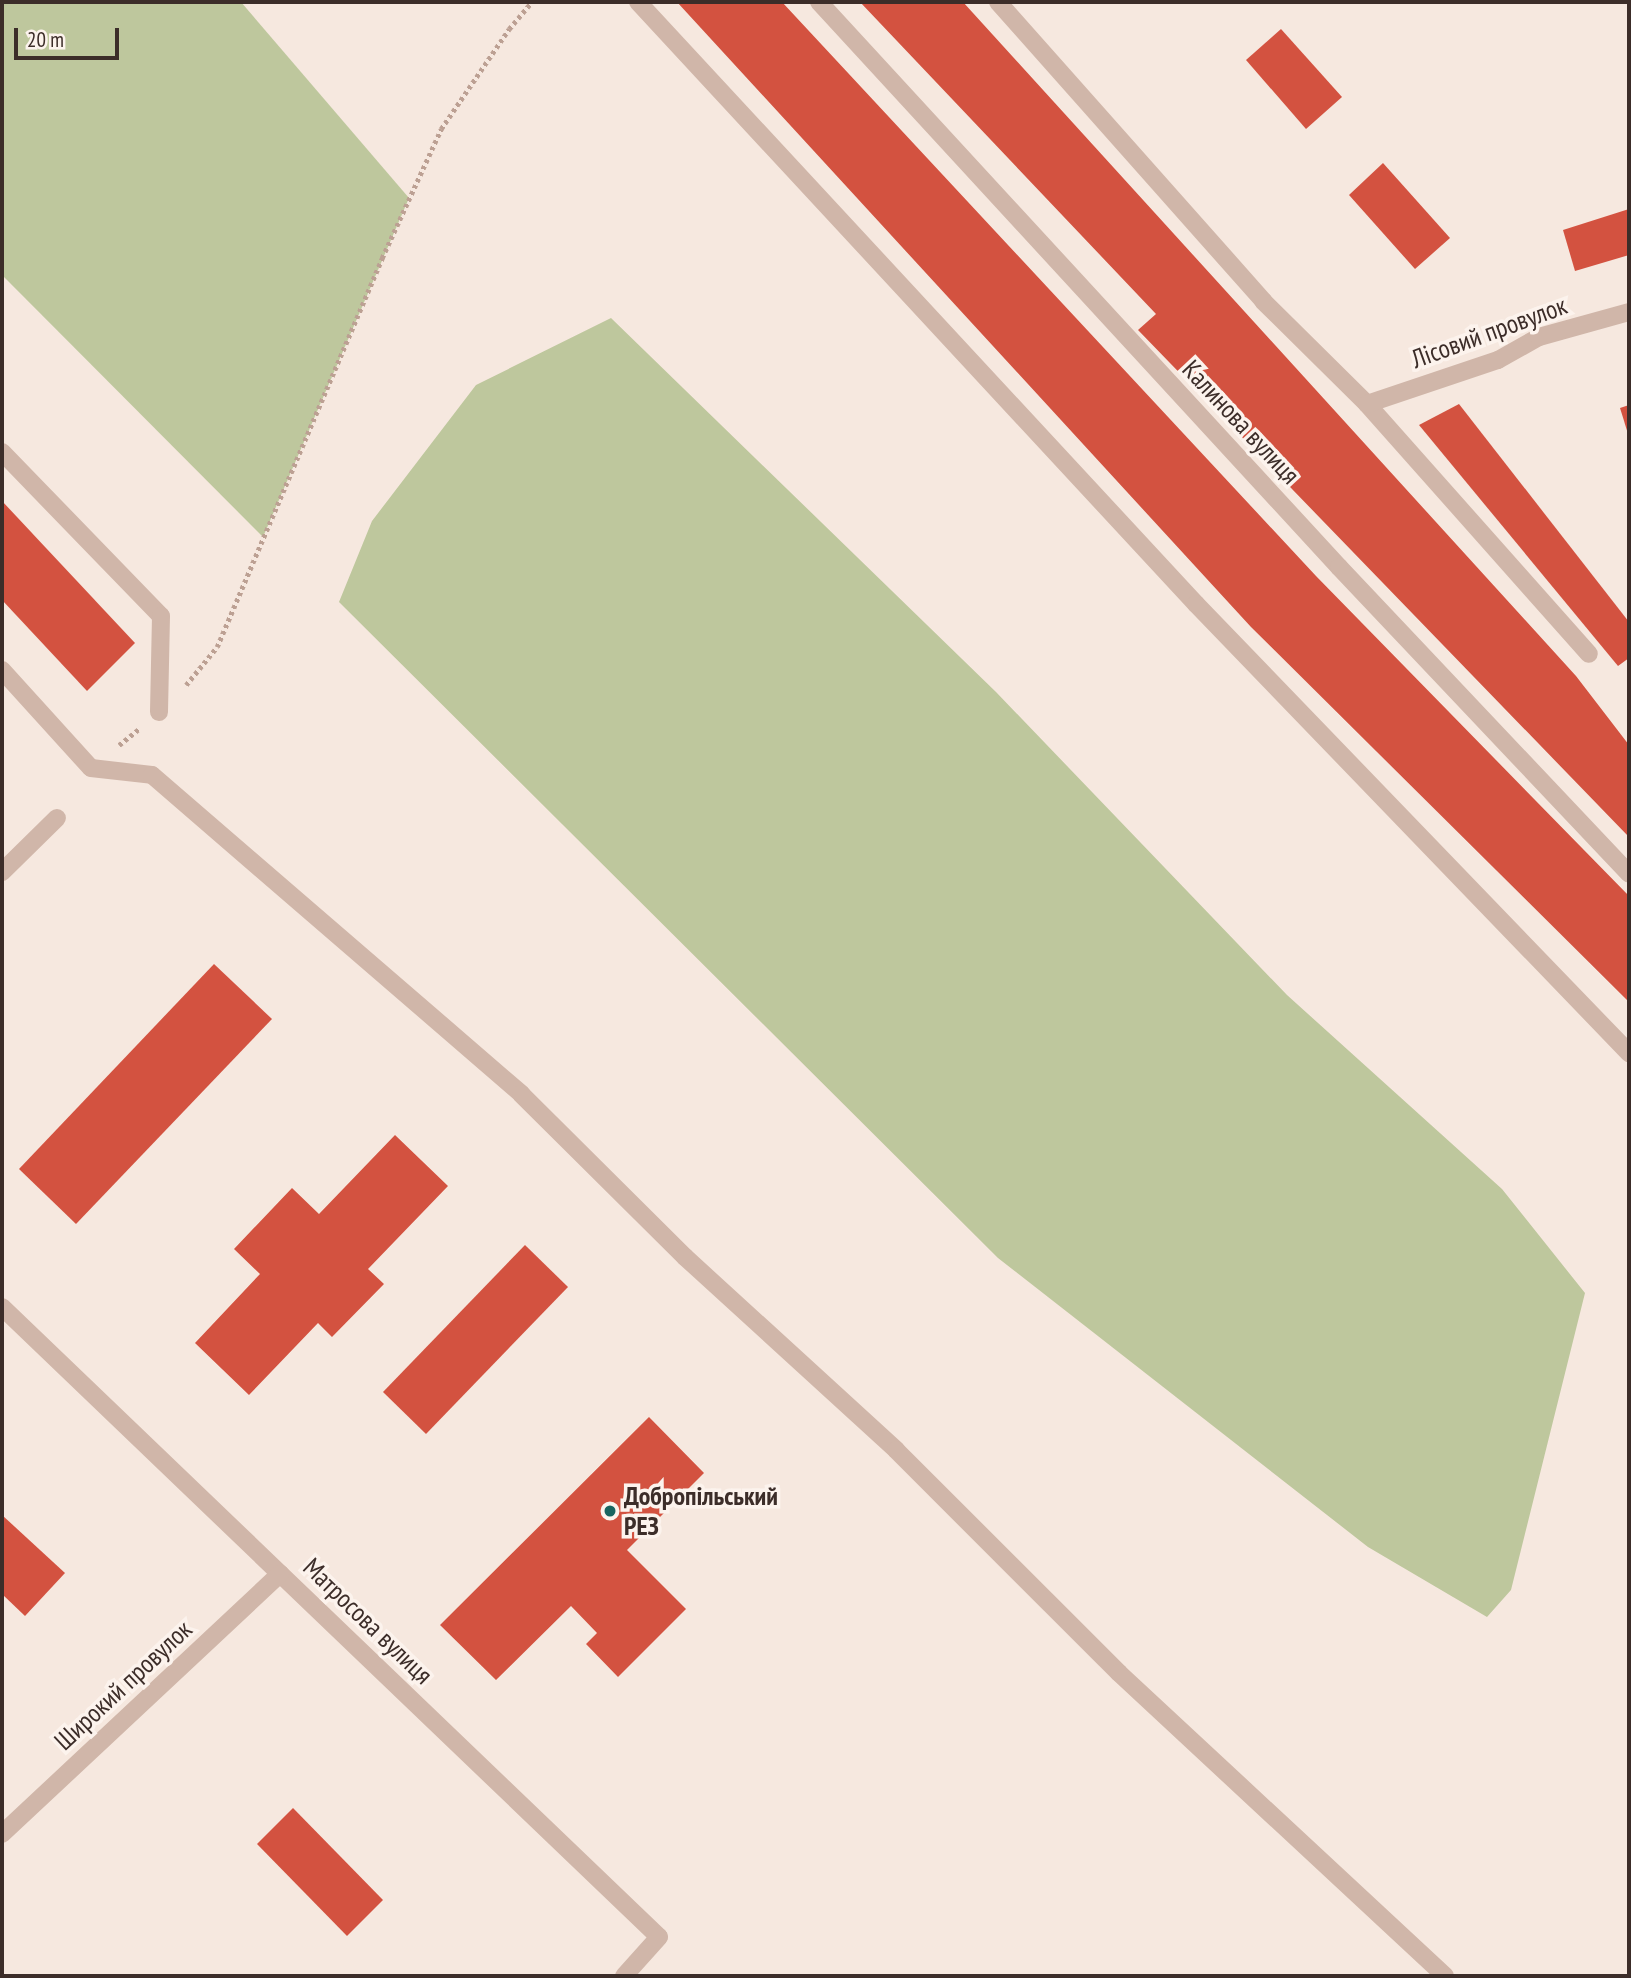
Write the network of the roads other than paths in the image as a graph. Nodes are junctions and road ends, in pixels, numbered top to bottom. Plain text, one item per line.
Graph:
1 (638, 2) edge
2 (819, 2) edge
3 (998, 2) edge
4 (1629, 312) edge
5 (1367, 404) junction
6 (2, 452) edge
7 (1589, 654) dead end
8 (2, 670) edge
9 (159, 712) road end
10 (57, 818) dead end
11 (2, 872) edge
12 (1629, 874) edge
13 (1629, 1053) edge
14 (2, 1307) edge
15 (279, 1574) junction
16 (2, 1834) edge
17 (624, 1976) edge
18 (1445, 1976) edge

1 - 13 street
2 - 12 street, Калинова вулиця
3 - 5 street
4 - 5 street, Лісовий провулок
5 - 7 street
6 - 9 street
8 - 18 street
10 - 11 street
14 - 15 street, Матросова вулиця
15 - 16 street, Широкий провулок
15 - 17 street, Матросова вулиця

